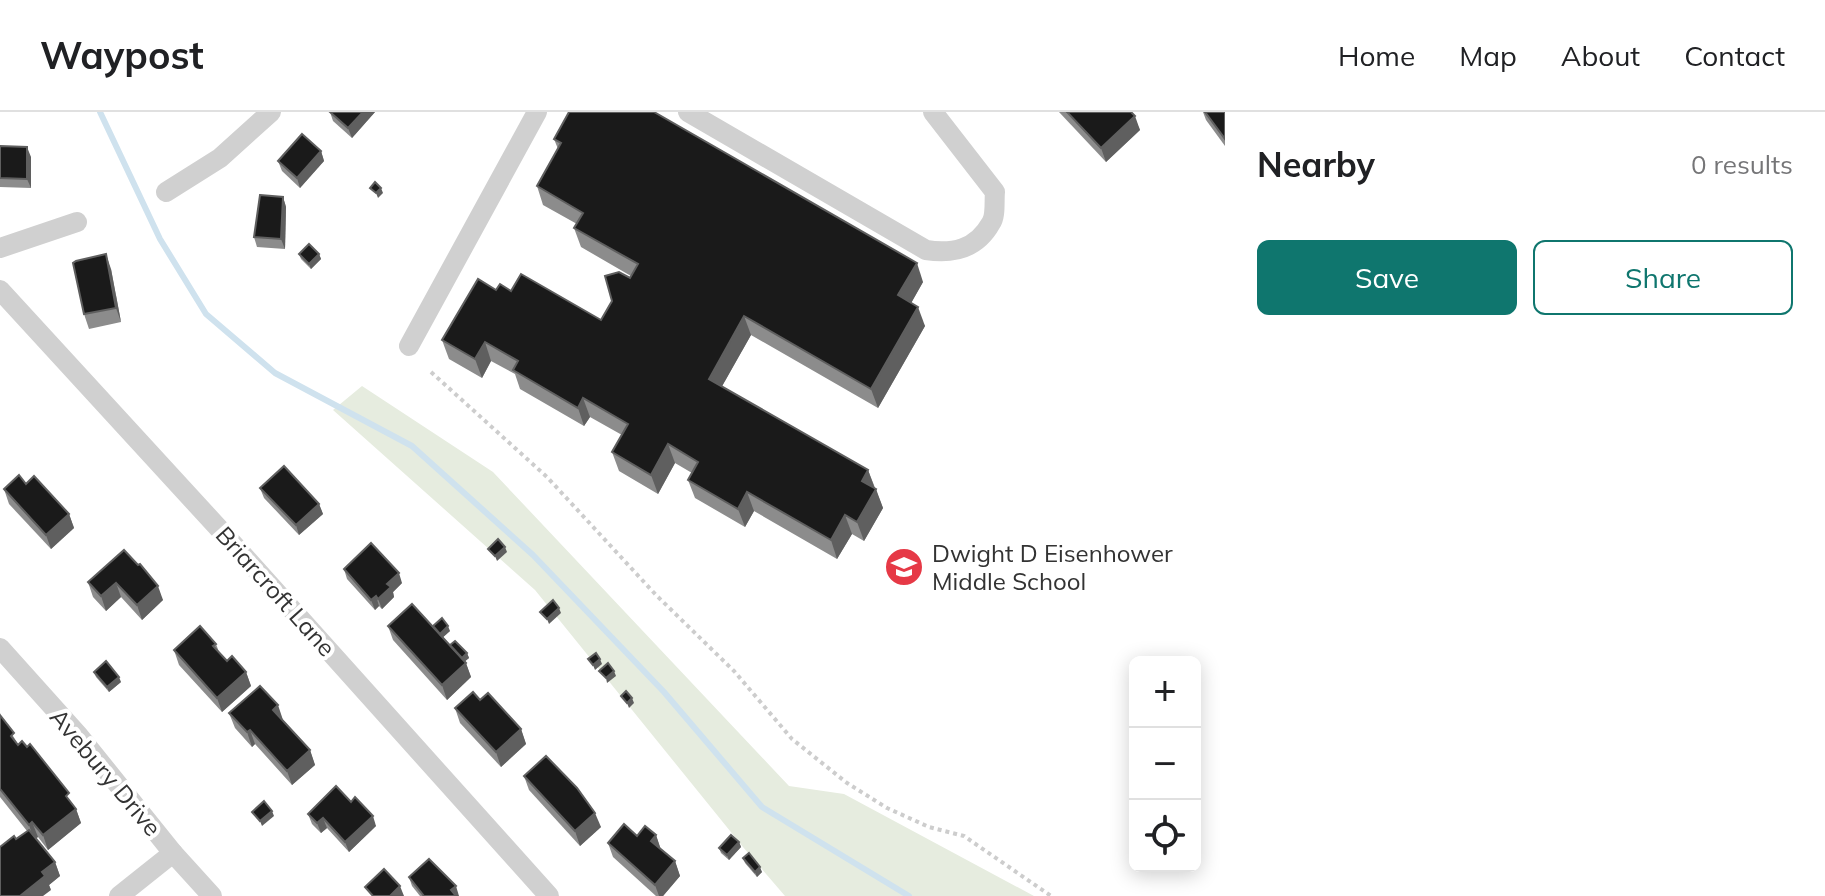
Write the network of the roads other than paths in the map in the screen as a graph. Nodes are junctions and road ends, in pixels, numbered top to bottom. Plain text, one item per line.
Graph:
1 (271, 112) edge
2 (537, 112) edge
3 (688, 112) edge
4 (933, 112) edge
5 (166, 192) dead end
6 (77, 222) dead end
7 (0, 248) edge
8 (0, 290) edge
9 (409, 346) dead end
10 (0, 648) edge
11 (173, 853) junction
12 (119, 896) edge
13 (212, 896) edge
14 (549, 896) edge

1 - 5 street
2 - 9 street
3 - 4 street
6 - 7 street
8 - 14 street, Briarcroft Lane
10 - 11 street, Avebury Drive
11 - 12 street
11 - 13 street, Avebury Drive

